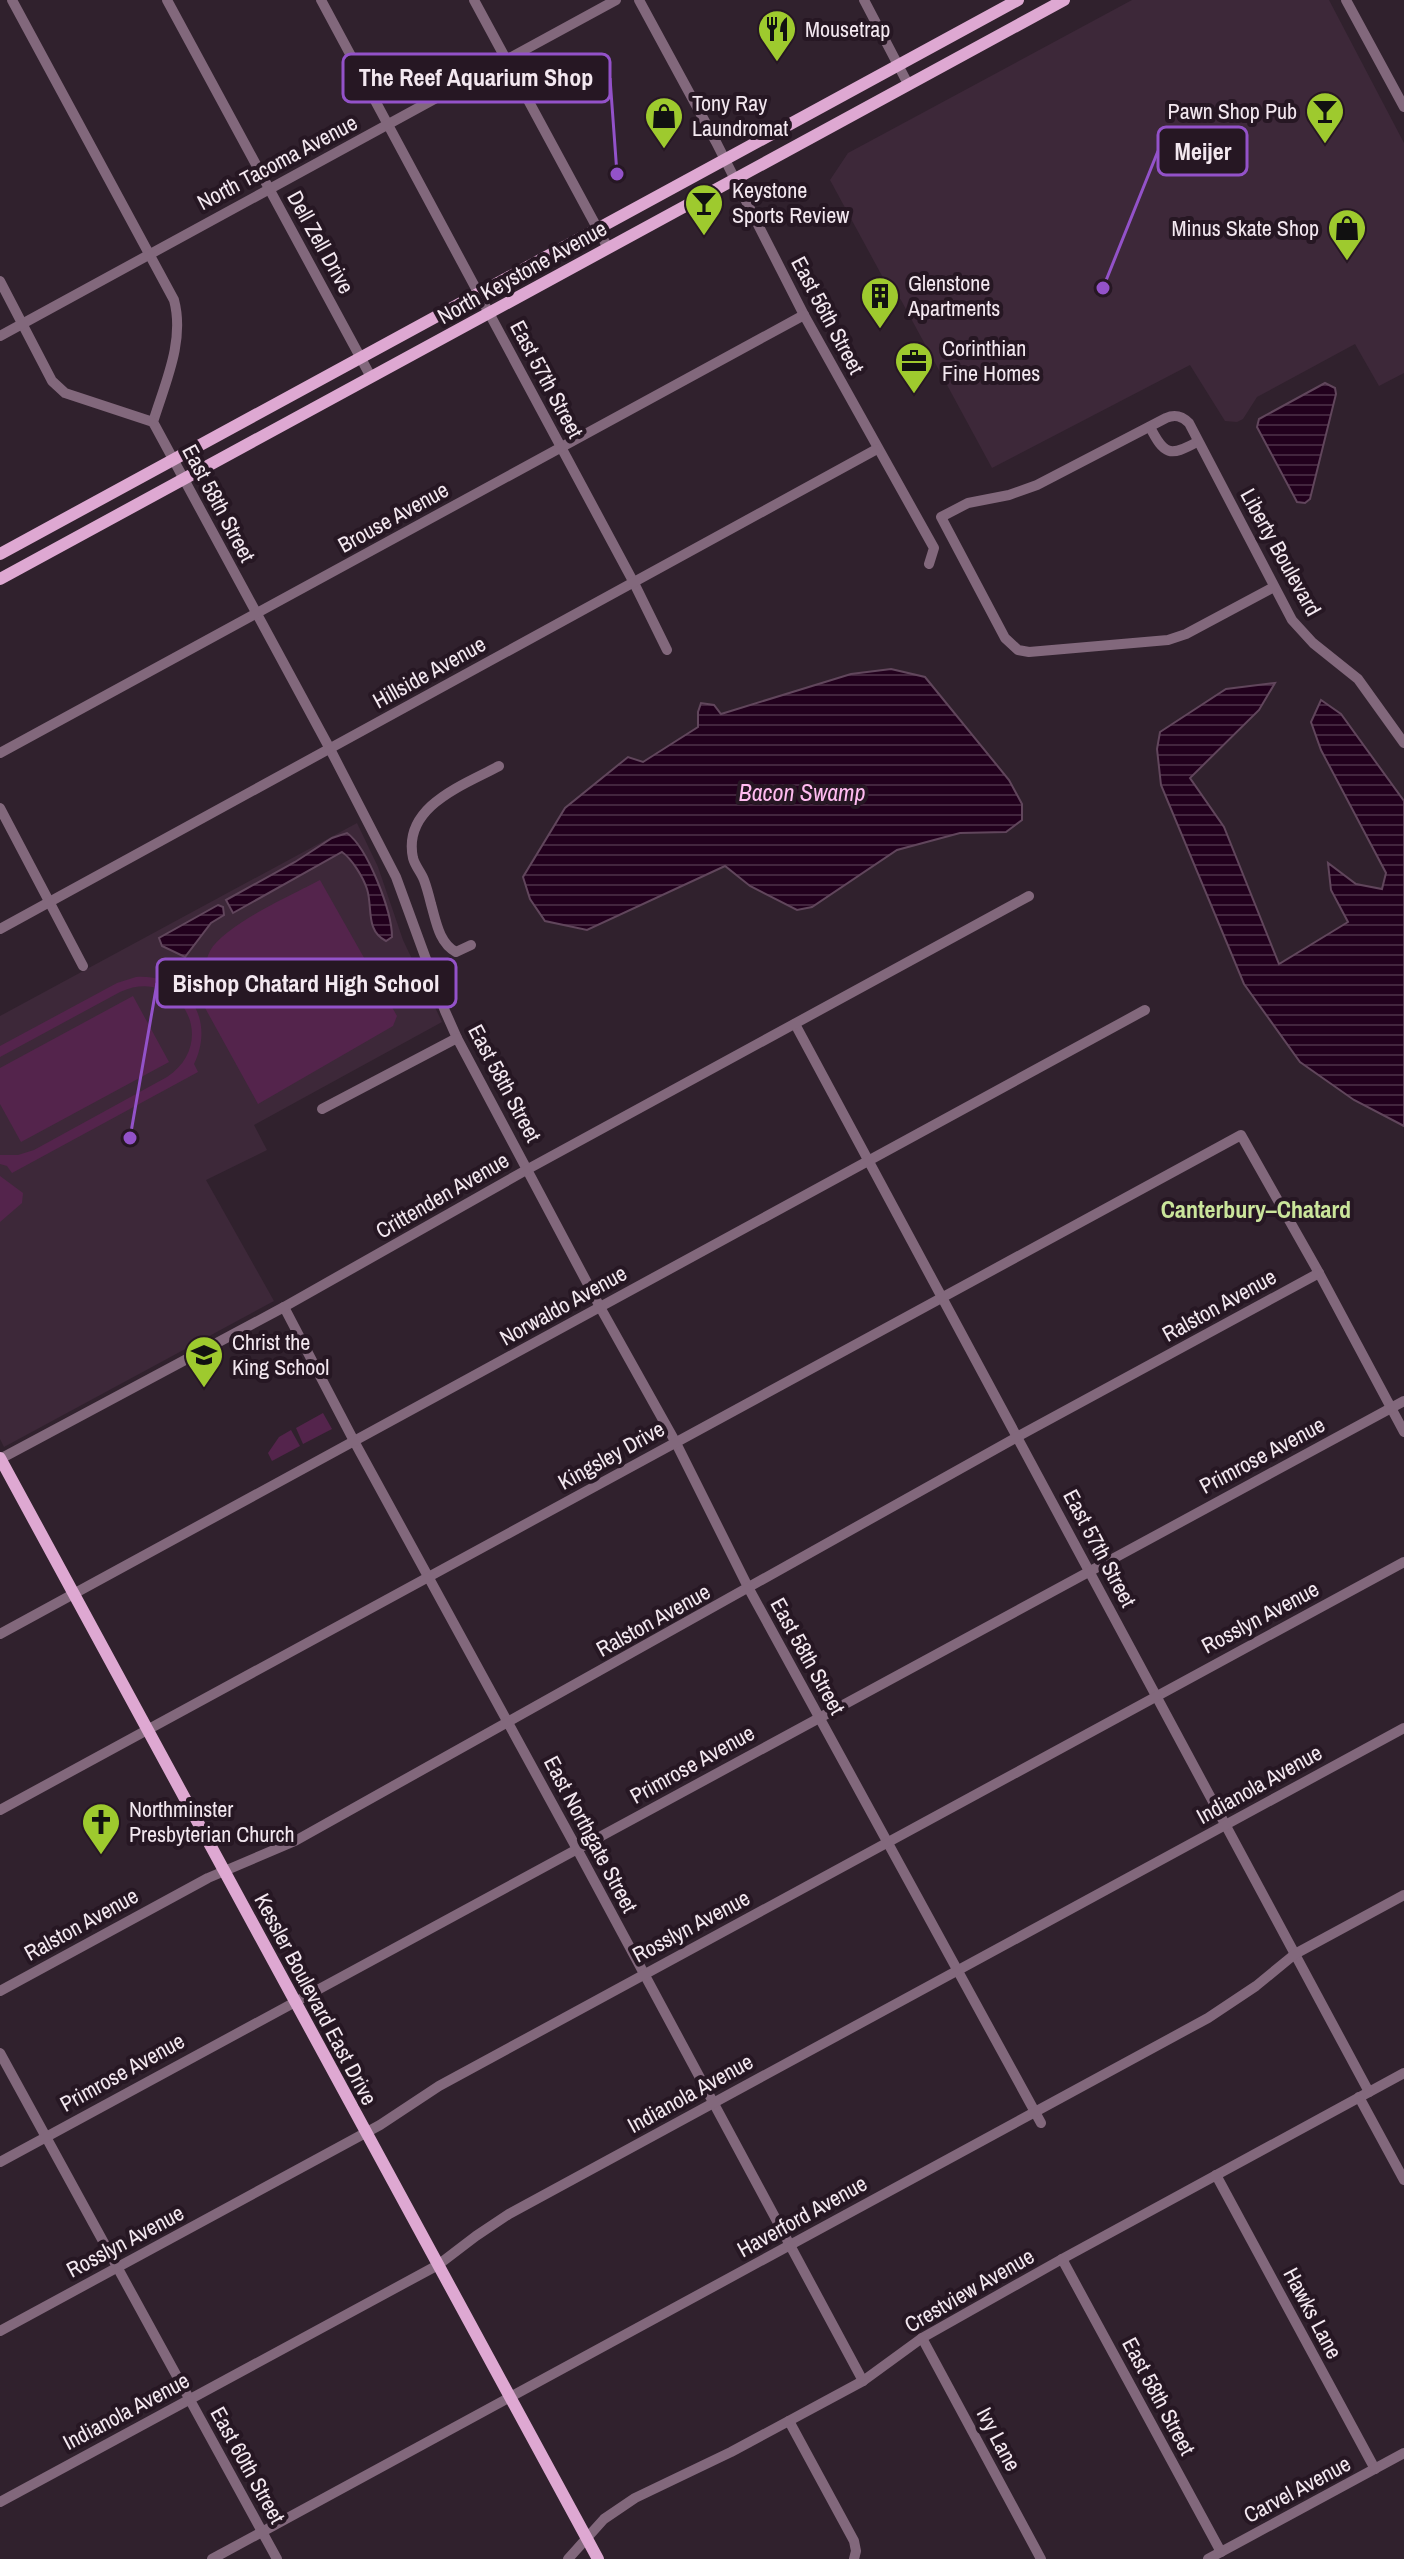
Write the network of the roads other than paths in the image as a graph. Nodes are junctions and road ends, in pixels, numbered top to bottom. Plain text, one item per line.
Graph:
1 (12, 0) edge
2 (167, 0) edge
3 (321, 0) edge
4 (474, 0) edge
5 (616, 0) edge
6 (639, 0) edge
7 (864, 0) edge
8 (1018, 0) edge
9 (1064, 0) edge
10 (1346, 0) edge
11 (506, 60) junction
12 (898, 65) junction
13 (908, 84) junction
14 (1404, 107) edge
15 (388, 125) junction
16 (725, 159) junction
17 (733, 179) junction
18 (269, 190) junction
19 (597, 228) junction
20 (608, 248) junction
21 (150, 254) junction
22 (0, 281) edge
23 (478, 293) junction
24 (489, 313) junction
25 (804, 315) junction
26 (22, 324) junction
27 (0, 336) edge
28 (361, 357) junction
29 (371, 377) junction
30 (153, 422) junction
31 (1150, 427) junction
32 (1197, 442) junction
33 (561, 448) junction
34 (877, 449) junction
35 (174, 459) junction
36 (184, 479) junction
37 (0, 554) edge
38 (929, 564) dead end
39 (1, 576) edge
40 (634, 583) junction
41 (1274, 587) junction
42 (257, 614) junction
43 (667, 650) dead end
44 (1404, 743) edge
45 (330, 749) junction
46 (0, 753) edge
47 (499, 766) dead end
48 (0, 808) edge
49 (417, 868) junction
50 (396, 877) junction
51 (1029, 896) dead end
52 (50, 902) junction
53 (0, 929) edge
54 (471, 945) dead end
55 (83, 966) dead end
56 (1145, 1010) dead end
57 (795, 1024) junction
58 (457, 1038) junction
59 (322, 1109) dead end
60 (868, 1161) junction
61 (528, 1169) junction
62 (1319, 1273) junction
63 (943, 1299) junction
64 (284, 1307) junction
65 (600, 1307) junction
66 (1404, 1401) edge
67 (1391, 1408) junction
68 (1404, 1432) edge
69 (1017, 1437) junction
70 (354, 1441) junction
71 (676, 1443) junction
72 (0, 1459) edge
73 (1404, 1562) edge
74 (1089, 1571) junction
75 (429, 1577) junction
76 (749, 1589) junction
77 (74, 1594) junction
78 (0, 1634) edge
79 (1156, 1696) junction
80 (818, 1718) junction
81 (508, 1724) junction
82 (1404, 1728) edge
83 (147, 1730) junction
84 (0, 1810) edge
85 (1226, 1825) junction
86 (888, 1843) junction
87 (577, 1849) junction
88 (224, 1870) junction
89 (1404, 1895) edge
90 (1295, 1954) junction
91 (958, 1970) junction
92 (643, 1974) junction
93 (0, 1991) edge
94 (295, 2002) junction
95 (0, 2053) edge
96 (1404, 2073) edge
97 (1369, 2092) junction
98 (1359, 2097) junction
99 (713, 2103) junction
100 (1035, 2112) junction
101 (1041, 2123) dead end
102 (366, 2132) junction
103 (46, 2137) junction
104 (0, 2162) edge
105 (1216, 2175) junction
106 (1404, 2180) edge
107 (789, 2246) junction
108 (1062, 2259) junction
109 (438, 2265) junction
110 (117, 2267) junction
111 (0, 2331) edge
112 (922, 2338) junction
113 (863, 2381) junction
114 (509, 2398) junction
115 (190, 2400) junction
116 (789, 2421) junction
117 (1404, 2453) edge
118 (1375, 2469) junction
119 (0, 2502) edge
120 (261, 2532) junction
121 (586, 2539) junction
122 (1221, 2552) junction
123 (854, 2558) edge
124 (212, 2559) edge
125 (277, 2559) edge
126 (568, 2559) edge
127 (598, 2559) edge
128 (1041, 2559) edge
129 (1208, 2559) edge

1 - 21 street
2 - 18 street, Dell Zell Drive
3 - 15 street, East 57th Street
4 - 11 street
5 - 11 street, North Tacoma Avenue
6 - 16 street, East 56th Street
7 - 12 street
8 - 12 main road, North Keystone Avenue
9 - 13 main road, North Keystone Avenue
10 - 14 street
11 - 15 street, North Tacoma Avenue
11 - 19 street
12 - 13 street
12 - 16 main road, North Keystone Avenue
13 - 17 main road, North Keystone Avenue
15 - 18 street, North Tacoma Avenue
15 - 23 street, East 57th Street
16 - 17 street, East 56th Street
16 - 19 main road, North Keystone Avenue
17 - 20 main road, North Keystone Avenue
17 - 25 street, East 56th Street
18 - 21 street, North Tacoma Avenue
18 - 28 street, Dell Zell Drive
19 - 20 street
19 - 23 main road, North Keystone Avenue
20 - 24 main road, North Keystone Avenue
21 - 26 street, North Tacoma Avenue
21 - 30 street
22 - 26 street
23 - 24 street, East 57th Street
23 - 28 main road, North Keystone Avenue
24 - 29 main road, North Keystone Avenue
24 - 33 street, East 57th Street
25 - 33 street, Brouse Avenue
25 - 34 street, East 56th Street
26 - 27 street, North Tacoma Avenue
26 - 30 street
28 - 29 street, Dell Zell Drive
28 - 35 main road, North Keystone Avenue
29 - 36 main road, North Keystone Avenue
30 - 35 street, East 58th Street
31 - 32 street
31 - 32 street, Liberty Boulevard
31 - 41 street, Liberty Boulevard
32 - 41 street, Liberty Boulevard
33 - 40 street, East 57th Street
33 - 42 street, Brouse Avenue
34 - 38 street, East 56th Street
34 - 40 street, Hillside Avenue
35 - 36 street, East 58th Street
35 - 37 main road, North Keystone Avenue
36 - 39 main road, North Keystone Avenue
36 - 42 street, East 58th Street
40 - 43 street, East 57th Street
40 - 45 street, Hillside Avenue
41 - 44 street, Liberty Boulevard
42 - 45 street, East 58th Street
42 - 46 street, Brouse Avenue
45 - 50 street, East 58th Street
45 - 52 street, Hillside Avenue
47 - 49 street
48 - 52 street
49 - 50 street
49 - 54 street
50 - 58 street, East 58th Street
51 - 57 street, Crittenden Avenue
52 - 53 street, Hillside Avenue
52 - 55 street
56 - 60 street, Norwaldo Avenue
57 - 60 street, East 57th Street
57 - 61 street, Crittenden Avenue
58 - 59 street
58 - 61 street, East 58th Street
60 - 63 street, East 57th Street
60 - 65 street, Norwaldo Avenue
61 - 64 street, Crittenden Avenue
61 - 65 street, East 58th Street
62 - 63 street, Kingsley Drive
62 - 67 street
62 - 69 street, Ralston Avenue
63 - 69 street, East 57th Street
63 - 71 street, Kingsley Drive
64 - 70 street, East Northgate Street
64 - 72 street, Crittenden Avenue
65 - 70 street, Norwaldo Avenue
65 - 71 street, East 58th Street
66 - 67 street, Primrose Avenue
67 - 68 street
67 - 74 street, Primrose Avenue
69 - 74 street, East 57th Street
69 - 76 street, Ralston Avenue
70 - 75 street, East Northgate Street
70 - 77 street, Norwaldo Avenue
71 - 75 street, Kingsley Drive
71 - 76 street, East 58th Street
72 - 77 main road, Kessler Boulevard East Drive
73 - 79 street, Rosslyn Avenue
74 - 79 street, East 57th Street
74 - 80 street, Primrose Avenue
75 - 81 street, East Northgate Street
75 - 83 street, Kingsley Drive
76 - 80 street, East 58th Street
76 - 81 street, Ralston Avenue
77 - 78 street, Norwaldo Avenue
77 - 83 main road, Kessler Boulevard East Drive
79 - 85 street, East 57th Street
79 - 86 street, Rosslyn Avenue
80 - 86 street, East 58th Street
80 - 87 street, Primrose Avenue
81 - 87 street, East Northgate Street
81 - 88 street, Ralston Avenue
82 - 85 street, Indianola Avenue
83 - 84 street, Kingsley Drive
83 - 88 main road, Kessler Boulevard East Drive
85 - 90 street, East 57th Street
85 - 91 street, Indianola Avenue
86 - 91 street, East 58th Street
86 - 92 street, Rosslyn Avenue
87 - 92 street, East Northgate Street
87 - 94 street, Primrose Avenue
88 - 93 street, Ralston Avenue
88 - 94 main road, Kessler Boulevard East Drive
89 - 90 street, Haverford Avenue
90 - 97 street, East 57th Street
90 - 100 street, Haverford Avenue
91 - 99 street, Indianola Avenue
91 - 100 street, East 58th Street
92 - 99 street, East Northgate Street
92 - 102 street, Rosslyn Avenue
94 - 102 main road, Kessler Boulevard East Drive
94 - 103 street, Primrose Avenue
95 - 103 street, East 60th Street
96 - 97 street, Crestview Avenue
97 - 98 street, Crestview Avenue
98 - 105 street, Crestview Avenue
98 - 106 street
99 - 107 street, East Northgate Street
99 - 109 street, Indianola Avenue
100 - 101 street, East 58th Street
100 - 107 street, Haverford Avenue
102 - 109 main road, Kessler Boulevard East Drive
102 - 110 street, Rosslyn Avenue
103 - 104 street, Primrose Avenue
103 - 110 street, East 60th Street
105 - 108 street, Crestview Avenue
105 - 118 street, Hawks Lane
107 - 113 street, East Northgate Street
107 - 114 street, Haverford Avenue
108 - 112 street, Crestview Avenue
108 - 122 street, East 58th Street
109 - 114 main road, Kessler Boulevard East Drive
109 - 115 street, Indianola Avenue
110 - 111 street, Rosslyn Avenue
110 - 115 street, East 60th Street
112 - 113 street, Crestview Avenue
112 - 128 street, Ivy Lane
113 - 116 street, Crestview Avenue
114 - 120 street, Haverford Avenue
114 - 121 main road, Kessler Boulevard East Drive
115 - 119 street, Indianola Avenue
115 - 120 street, East 60th Street
116 - 121 street, Crestview Avenue
116 - 123 street
117 - 118 street, Carvel Avenue
118 - 122 street, Carvel Avenue
120 - 124 street, Haverford Avenue
120 - 125 street, East 60th Street
121 - 126 street, Crestview Avenue
121 - 127 main road, Kessler Boulevard East Drive
122 - 129 street, Carvel Avenue

